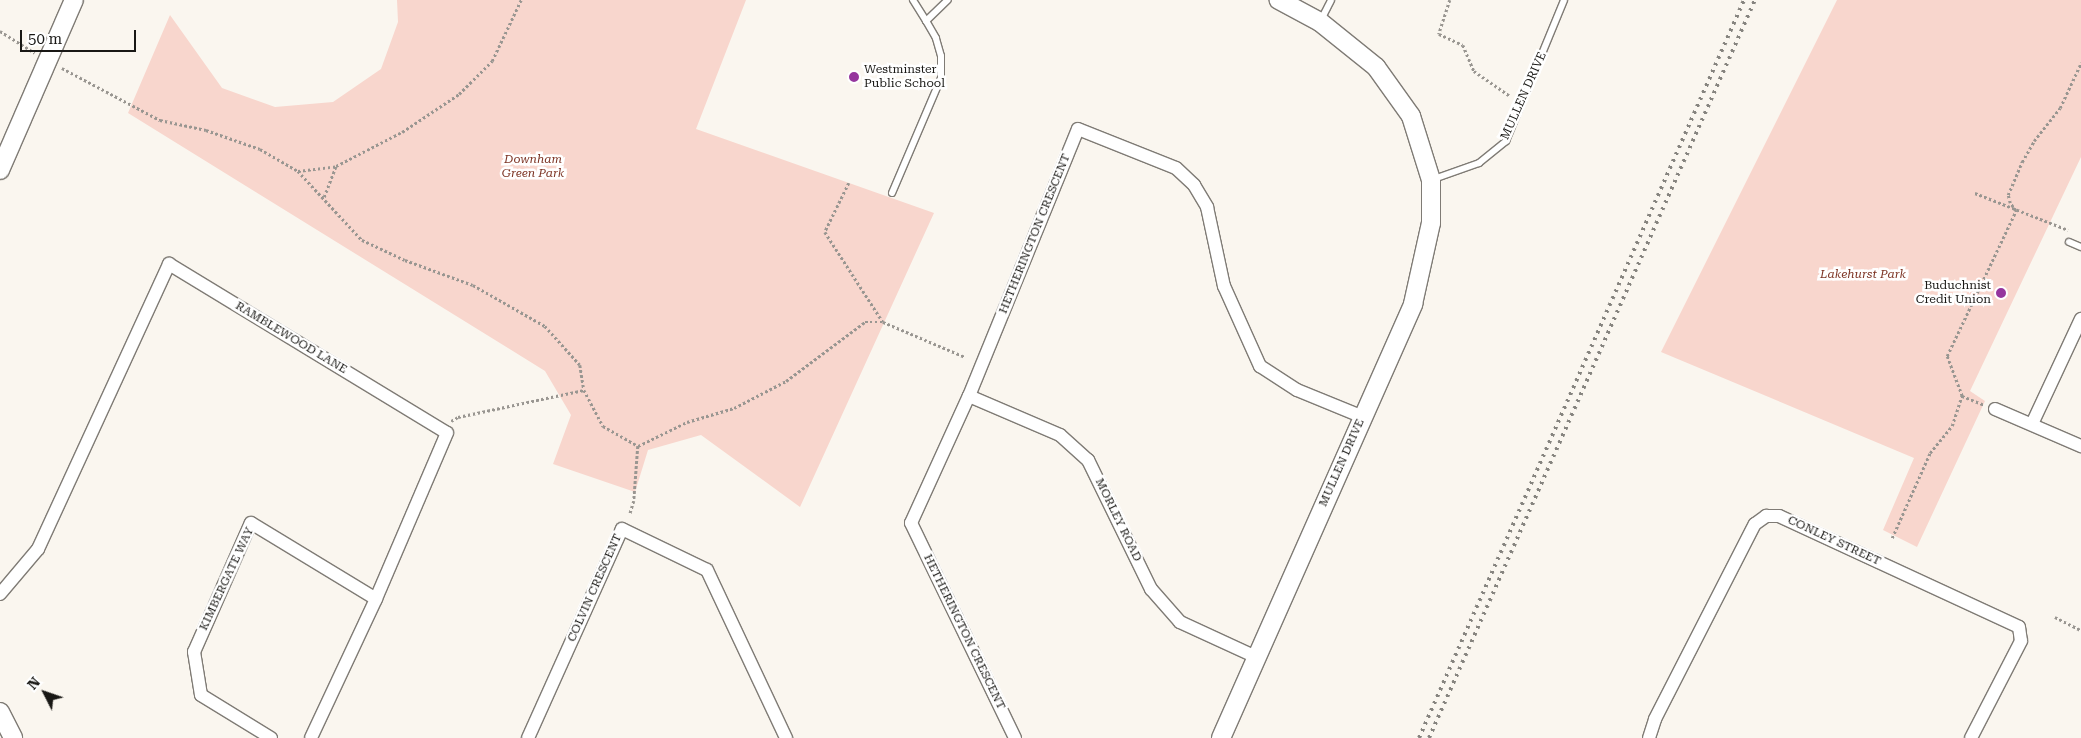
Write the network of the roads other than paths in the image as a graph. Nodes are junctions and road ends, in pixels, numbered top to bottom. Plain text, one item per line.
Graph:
1 (74, 0) edge
2 (913, 0) edge
3 (948, 0) edge
4 (1279, 0) edge
5 (1331, 0) edge
6 (1564, 0) edge
7 (926, 21) junction
8 (1320, 22) junction
9 (2, 162) edge
10 (1431, 180) junction
11 (892, 193) dead end
12 (2069, 242) dead end
13 (2081, 248) edge
14 (2081, 319) edge
15 (969, 396) junction
16 (1995, 409) road end
17 (1363, 417) junction
18 (2032, 424) junction
19 (2081, 446) edge
20 (0, 594) edge
21 (376, 599) junction
22 (1256, 657) junction
23 (0, 712) edge
24 (13, 738) edge
25 (271, 738) edge
26 (311, 738) edge
27 (528, 738) edge
28 (786, 738) edge
29 (1015, 738) edge
30 (1221, 738) edge
31 (1649, 738) edge
32 (1971, 738) edge

1 - 9 street
2 - 7 lane
3 - 7 lane
4 - 8 street, MULLEN DRIVE
5 - 8 lane
6 - 10 lane, MULLEN DRIVE
7 - 11 lane
8 - 10 street, MULLEN DRIVE
10 - 17 street, MULLEN DRIVE
12 - 13 lane
14 - 18 street
15 - 17 street, HETHERINGTON CRESCENT
15 - 22 street, MORLEY ROAD
15 - 29 street, HETHERINGTON CRESCENT
16 - 18 street
17 - 22 street, MULLEN DRIVE
18 - 19 street
20 - 21 street, RAMBLEWOOD LANE
21 - 25 street, KIMBERGATE WAY
21 - 26 street, RAMBLEWOOD LANE
22 - 30 street, MULLEN DRIVE
23 - 24 street
27 - 28 street, COLVIN CRESCENT
31 - 32 street, CONLEY STREET

